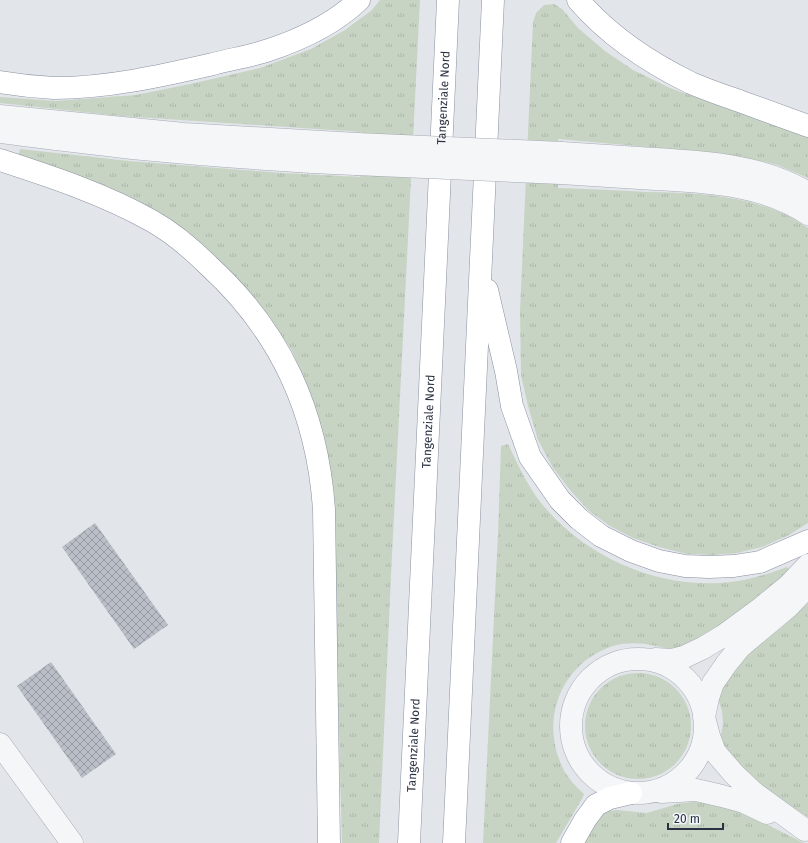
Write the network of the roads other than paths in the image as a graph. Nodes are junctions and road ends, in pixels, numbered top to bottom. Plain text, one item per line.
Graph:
1 (359, 0) edge
2 (448, 0) edge
3 (493, 0) edge
4 (578, 0) edge
5 (0, 82) edge
6 (0, 116) edge
7 (808, 126) edge
8 (0, 132) edge
9 (357, 154) junction
10 (0, 160) edge
11 (561, 163) junction
12 (808, 192) edge
13 (808, 214) edge
14 (481, 267) junction
15 (808, 541) edge
16 (808, 565) edge
17 (808, 586) edge
18 (652, 659) junction
19 (704, 717) junction
20 (0, 744) edge
21 (640, 793) junction
22 (806, 831) edge
23 (72, 843) edge
24 (329, 843) edge
25 (409, 843) edge
26 (454, 843) edge
27 (572, 843) edge

1 - 5 highway
2 - 25 highway, Tangenziale Nord
3 - 14 highway
4 - 7 highway
6 - 9 street
8 - 9 street
9 - 11 street, bridge
10 - 24 highway
11 - 12 street
11 - 13 street
14 - 15 highway
14 - 26 highway
16 - 18 street
17 - 19 street
18 - 19 street
18 - 21 street
19 - 21 street
19 - 22 street
20 - 23 street
21 - 22 street
21 - 27 highway

